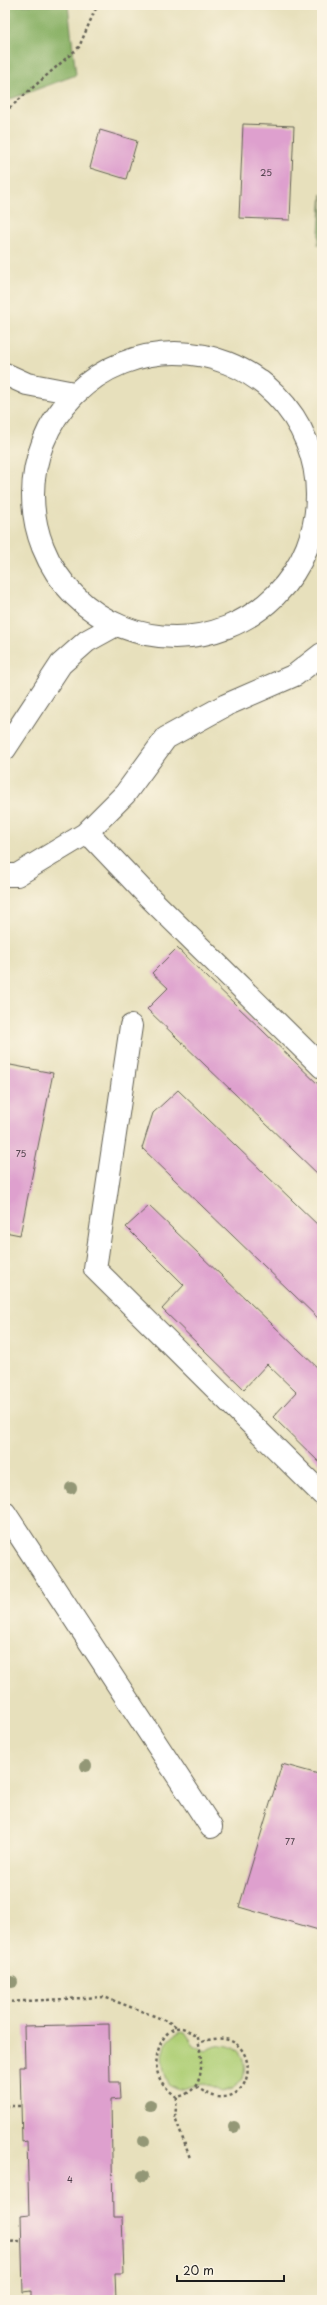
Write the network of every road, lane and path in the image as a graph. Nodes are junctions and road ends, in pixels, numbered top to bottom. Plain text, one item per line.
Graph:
1 (101, 5) edge
2 (5, 112) edge
3 (322, 233) edge
4 (322, 261) edge
5 (5, 374) edge
6 (74, 393) junction
7 (314, 436) edge
8 (319, 517) edge
9 (116, 625) junction
10 (322, 654) edge
11 (5, 749) edge
12 (85, 834) junction
13 (5, 875) edge
14 (131, 1026) dead end
15 (322, 1067) edge
16 (322, 1494) edge
17 (5, 1513) edge
18 (212, 1827) dead end
19 (5, 2002) edge
20 (177, 2028) junction
21 (199, 2043) junction
22 (196, 2087) junction
23 (177, 2097) junction
24 (5, 2106) edge
25 (21, 2106) dead end
26 (190, 2158) dead end
27 (5, 2242) edge
28 (22, 2242) dead end

1 - 2 path
3 - 4 path
5 - 6 street
6 - 7 street
6 - 9 street
7 - 8 street
8 - 9 street
9 - 11 street
10 - 12 street
12 - 13 street
12 - 15 street
14 - 16 street
17 - 18 street
19 - 20 path
20 - 21 path
20 - 23 path
21 - 22 path
21 - 22 path
22 - 23 path
23 - 26 path
24 - 25 path
27 - 28 path

